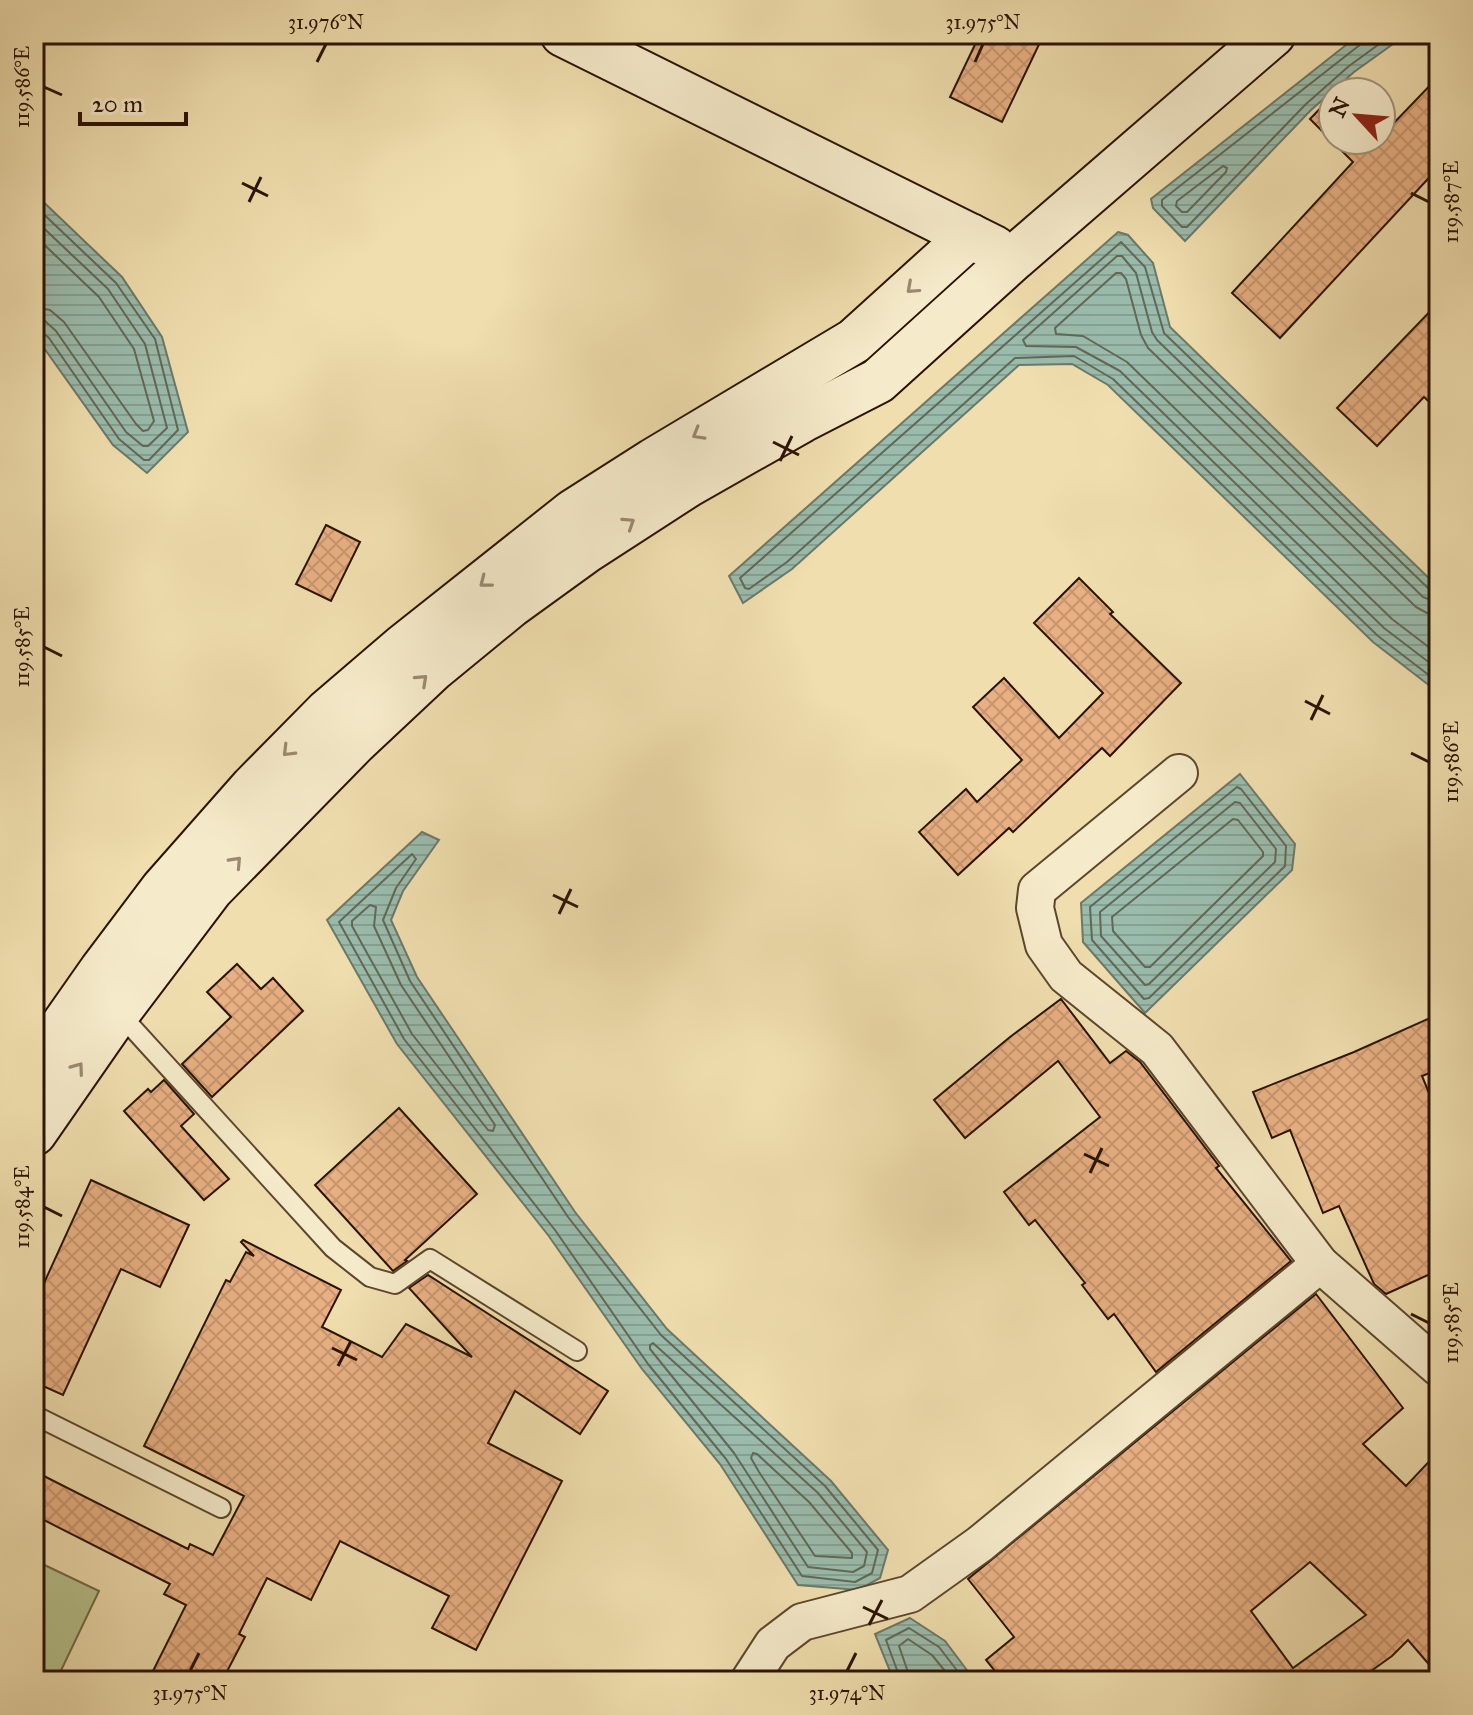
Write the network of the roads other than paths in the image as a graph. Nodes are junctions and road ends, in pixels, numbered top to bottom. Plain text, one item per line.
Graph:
1 (563, 34) edge
2 (1273, 34) edge
3 (970, 236) junction
4 (1014, 258) junction
5 (1179, 773) dead end
6 (118, 1012) junction
7 (34, 1067) edge
8 (34, 1133) edge
9 (1320, 1264) junction
10 (577, 1351) dead end
11 (1439, 1368) edge
12 (34, 1415) edge
13 (221, 1508) dead end
14 (749, 1681) edge

1 - 3 main road
2 - 4 main road
3 - 4 main road
3 -> 7 main road
6 -> 4 main road
5 - 9 street
8 -> 6 main road
6 - 10 lane
9 - 11 street
9 - 14 street
12 - 13 lane

